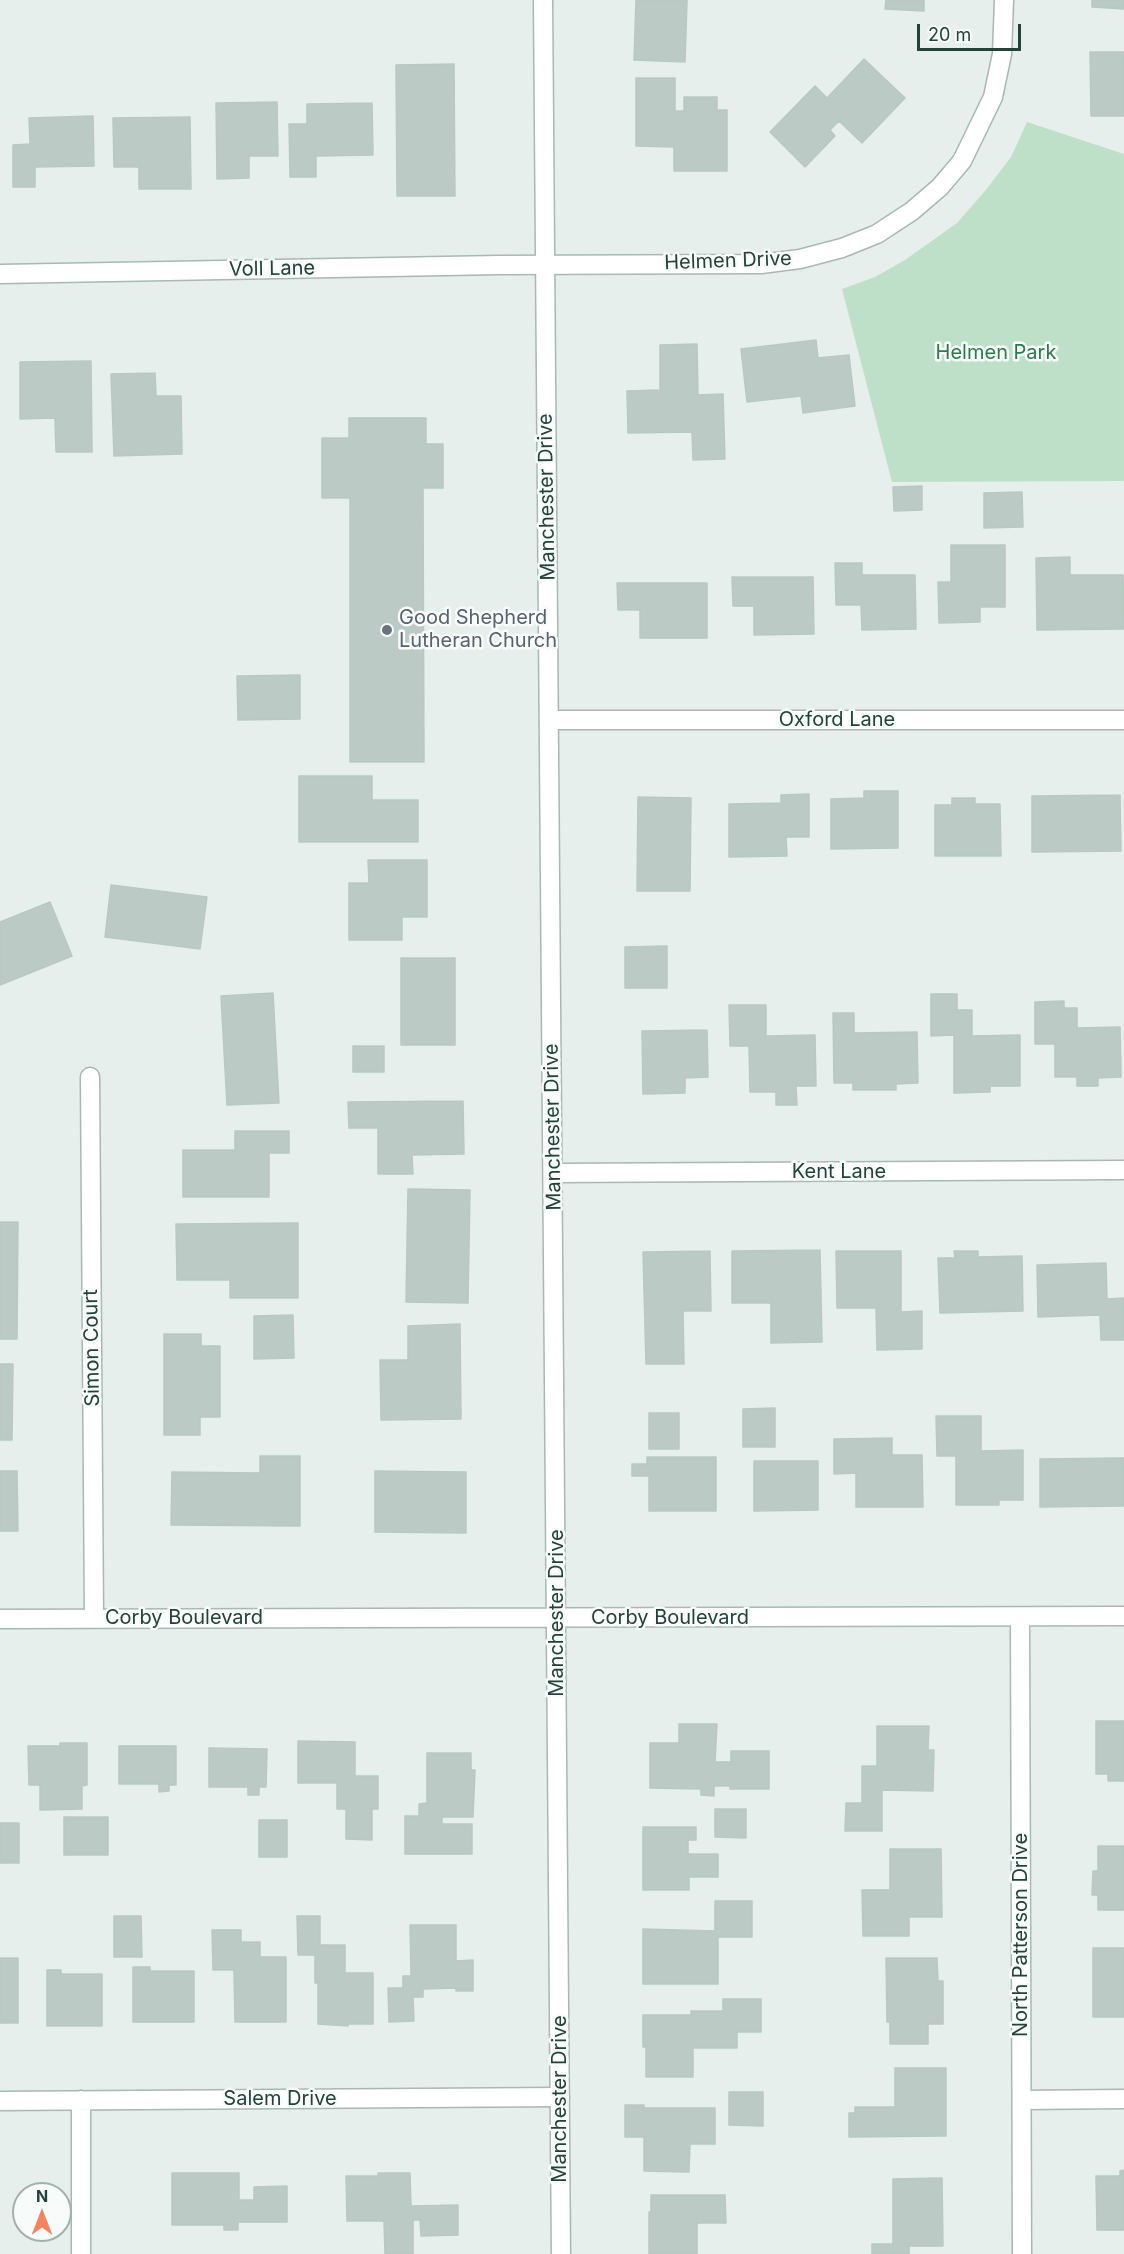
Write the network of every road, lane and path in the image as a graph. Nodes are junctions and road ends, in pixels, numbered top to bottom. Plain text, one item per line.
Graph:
1 (543, 0) edge
2 (1004, 0) edge
3 (544, 265) junction
4 (0, 274) edge
5 (549, 720) junction
6 (1124, 720) edge
7 (90, 1077) dead end
8 (1124, 1170) edge
9 (554, 1173) junction
10 (1124, 1616) edge
11 (1020, 1617) junction
12 (94, 1618) junction
13 (556, 1618) junction
14 (0, 1619) edge
15 (560, 2097) junction
16 (1124, 2099) edge
17 (81, 2100) junction
18 (1022, 2100) junction
19 (0, 2102) edge
20 (81, 2254) edge
21 (561, 2254) edge
22 (1022, 2254) edge

1 - 3 street, Manchester Drive
2 - 3 street, Helmen Drive
3 - 4 street, Voll Lane
3 - 5 street, Manchester Drive
5 - 6 street, Oxford Lane
5 - 9 street, Manchester Drive
7 - 12 street, Simon Court
8 - 9 street, Kent Lane
9 - 13 street, Manchester Drive
10 - 11 street, Corby Boulevard
11 - 13 street, Corby Boulevard
11 - 18 street, North Patterson Drive
12 - 13 street, Corby Boulevard
12 - 14 street, Corby Boulevard
13 - 15 street, Manchester Drive
15 - 17 street, Salem Drive
15 - 21 street, Manchester Drive
16 - 18 street
17 - 19 street, Salem Drive
17 - 20 street
18 - 22 street, North Patterson Drive

